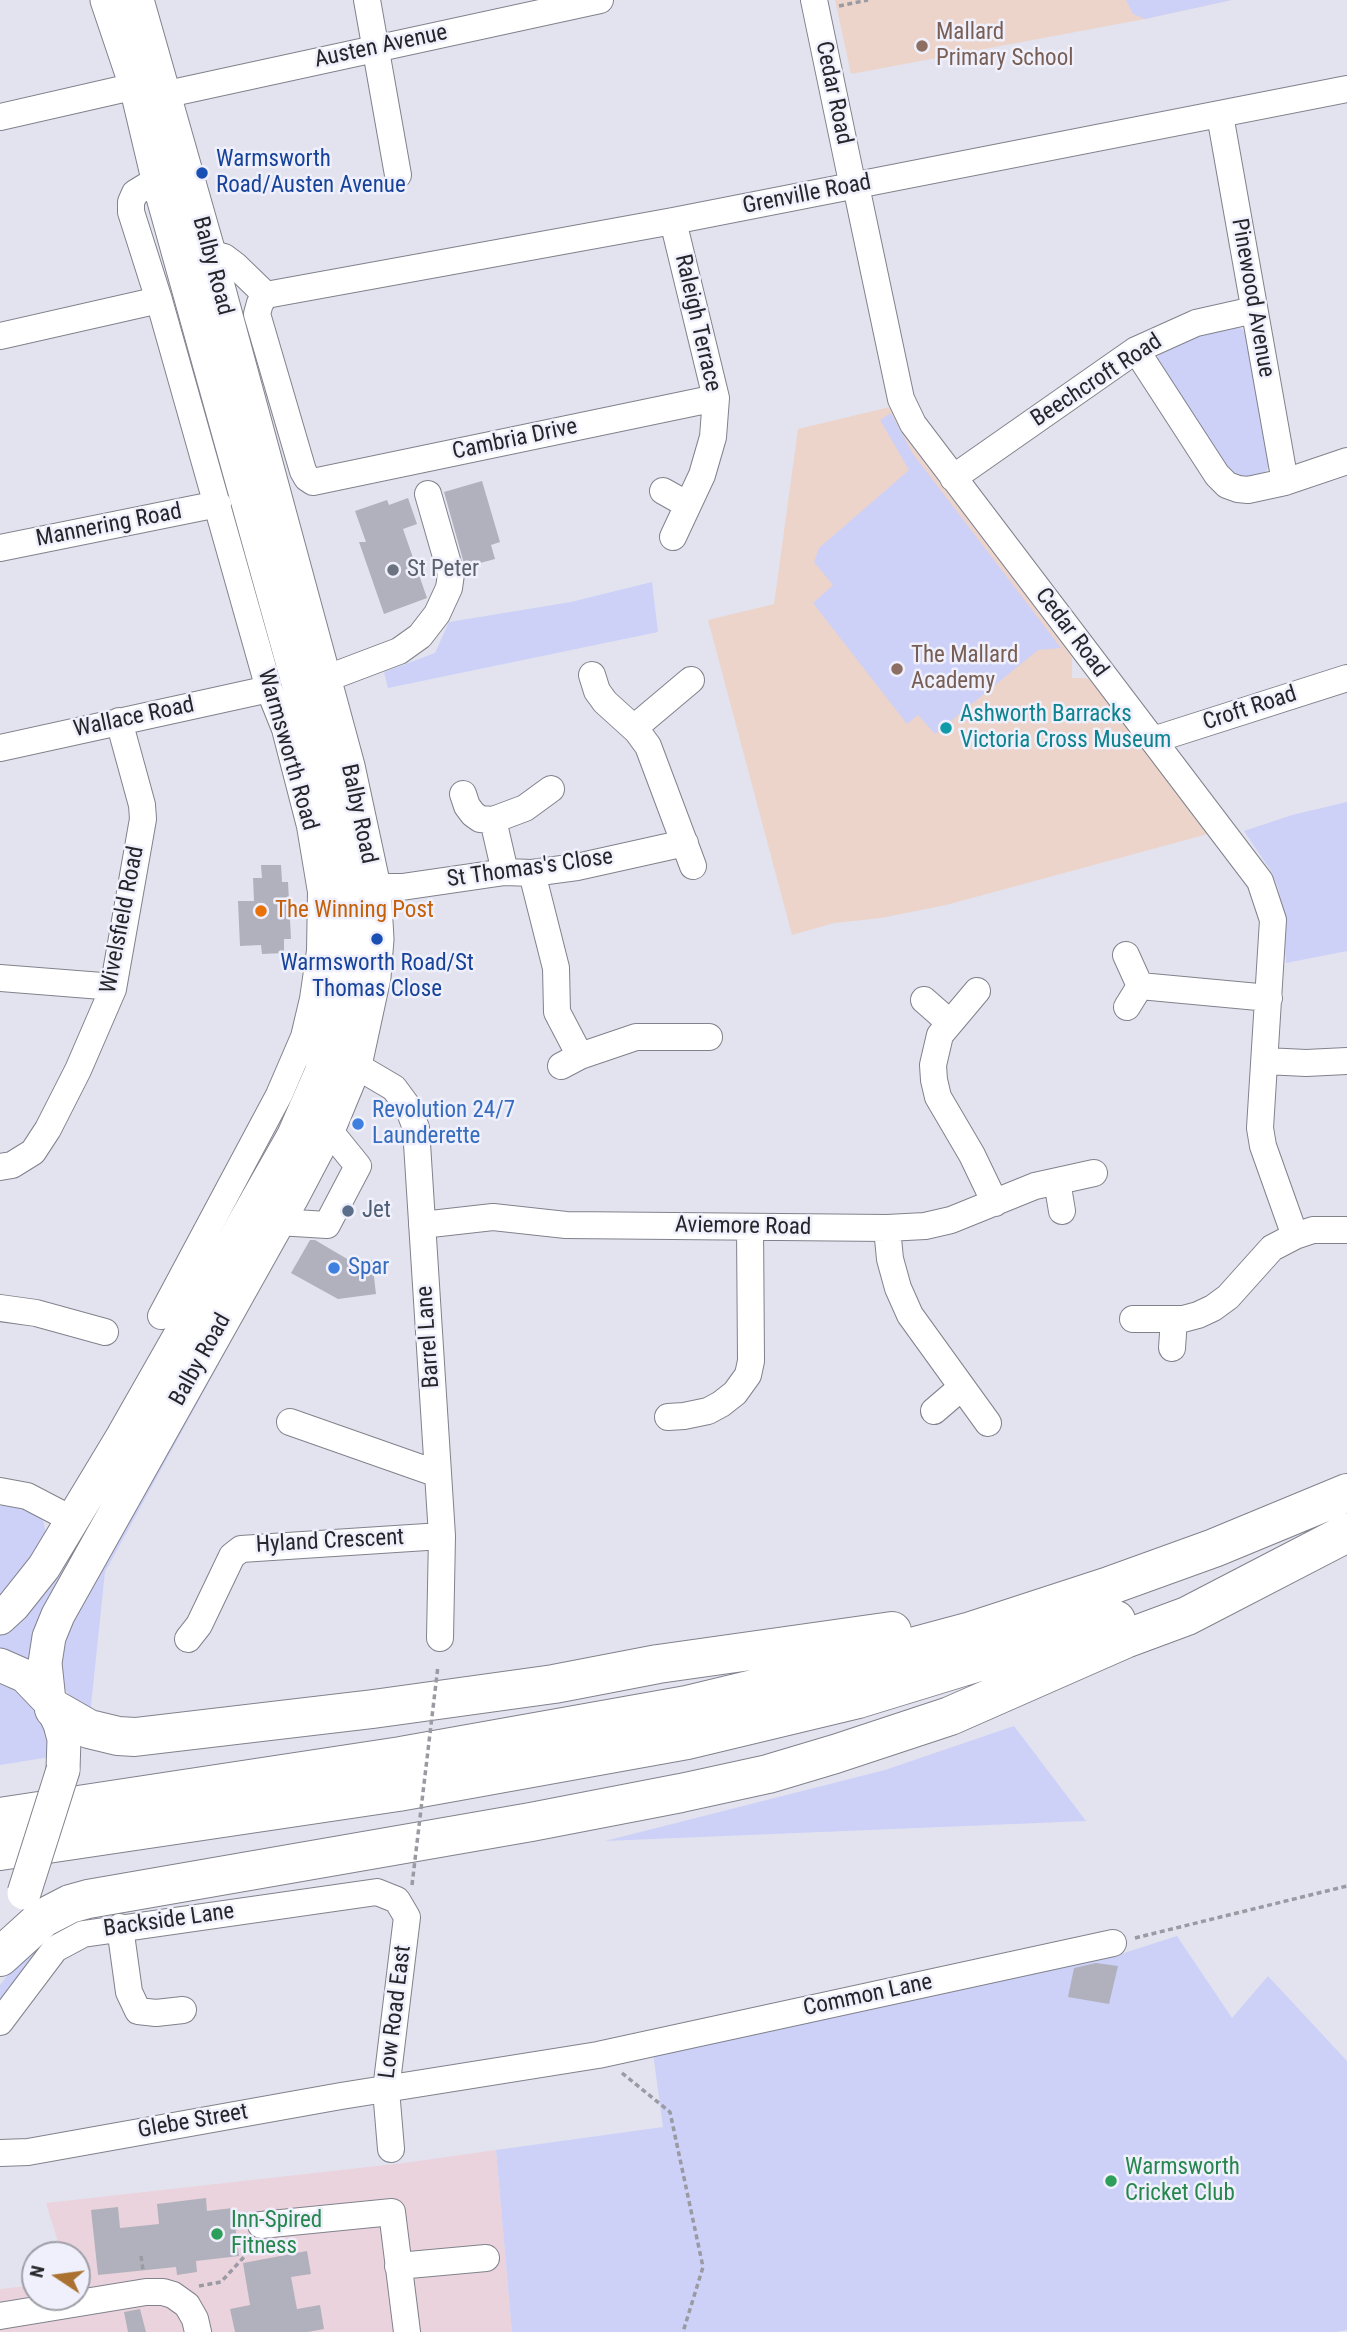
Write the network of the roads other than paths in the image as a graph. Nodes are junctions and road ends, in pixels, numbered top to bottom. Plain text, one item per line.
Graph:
1 (107, 0) edge
2 (137, 0) edge
3 (367, 0) edge
4 (600, 0) edge
5 (815, 5) edge
6 (375, 48) junction
7 (1347, 89) edge
8 (150, 90) junction
9 (1220, 115) junction
10 (0, 117) edge
11 (398, 175) dead end
12 (158, 179) junction
13 (854, 186) junction
14 (673, 221) junction
15 (209, 253) junction
16 (267, 295) junction
17 (159, 300) junction
18 (1254, 310) junction
19 (0, 336) edge
20 (1136, 350) junction
21 (716, 398) junction
22 (1347, 461) edge
23 (953, 478) junction
24 (1285, 482) junction
25 (663, 491) dead end
26 (428, 494) dead end
27 (218, 504) junction
28 (688, 505) junction
29 (673, 537) dead end
30 (0, 548) edge
31 (592, 675) dead end
32 (1347, 678) edge
33 (325, 680) junction
34 (691, 680) dead end
35 (269, 689) junction
36 (119, 721) junction
37 (634, 728) junction
38 (1153, 740) junction
39 (0, 748) edge
40 (551, 789) dead end
41 (463, 794) dead end
42 (492, 820) junction
43 (505, 872) junction
44 (532, 873) junction
45 (374, 887) junction
46 (1126, 955) dead end
47 (0, 978) edge
48 (113, 989) junction
49 (977, 991) dead end
50 (1269, 998) junction
51 (924, 1000) dead end
52 (949, 1022) junction
53 (709, 1037) dead end
54 (1347, 1060) edge
55 (1265, 1061) junction
56 (355, 1065) junction
57 (328, 1129) junction
58 (0, 1167) edge
59 (1094, 1173) dead end
60 (1057, 1181) junction
61 (995, 1203) junction
62 (1062, 1211) dead end
63 (278, 1222) junction
64 (422, 1225) junction
65 (750, 1227) junction
66 (887, 1228) junction
67 (1347, 1230) edge
68 (1295, 1236) junction
69 (0, 1308) edge
70 (161, 1316) dead end
71 (1133, 1318) dead end
72 (1174, 1319) junction
73 (105, 1332) dead end
74 (1172, 1348) dead end
75 (962, 1387) junction
76 (934, 1411) dead end
77 (668, 1417) dead end
78 (290, 1422) dead end
79 (988, 1423) dead end
80 (438, 1474) junction
81 (0, 1491) edge
82 (1333, 1499) edge
83 (73, 1520) junction
84 (1347, 1533) edge
85 (442, 1536) junction
86 (0, 1618) edge
87 (440, 1638) dead end
88 (180, 1642) dead end
89 (0, 1665) edge
90 (52, 1705) junction
91 (0, 1817) edge
92 (0, 1851) edge
93 (377, 1892) joint
94 (120, 1927) junction
95 (1113, 1943) road end
96 (0, 1954) edge
97 (183, 2010) dead end
98 (0, 2022) edge
99 (386, 2090) junction
100 (391, 2149) dead end
101 (0, 2153) edge
102 (261, 2225) road end
103 (486, 2258) dead end
104 (398, 2266) junction
105 (0, 2316) edge
106 (198, 2332) edge
107 (407, 2332) edge

1 - 8 main road, Balby Road
2 - 8 main road, Balby Road
3 - 6 street
4 - 6 street, Austen Avenue
5 - 13 street, Cedar Road
6 - 8 street, Austen Avenue
6 - 11 street
7 - 9 street, Grenville Road
8 - 10 street, Austen Avenue
8 - 12 main road, Balby Road
8 - 15 main road, Balby Road
9 - 13 street, Grenville Road
9 - 18 street, Pinewood Avenue
12 - 17 street, Warmsworth Road
12 - 83 main road, Balby Road
13 - 14 street, Grenville Road
13 - 23 street, Cedar Road
14 - 16 street, Grenville Road
14 - 21 street, Raleigh Terrace
15 - 16 street
15 - 33 main road, Balby Road
16 - 21 street, Cambria Drive
17 - 19 street
17 - 27 street, Warmsworth Road
18 - 20 street, Beechcroft Road
18 - 24 street, Pinewood Avenue
20 - 23 street, Beechcroft Road
20 - 24 street
21 - 28 street, Raleigh Terrace
22 - 24 street
23 - 38 street, Cedar Road
25 - 28 street
26 - 33 street
27 - 30 street, Mannering Road
27 - 35 street, Warmsworth Road
28 - 29 street, Raleigh Terrace
31 - 37 street, St Thomas's Close
32 - 38 street, Croft Road
33 - 45 main road, Balby Road
34 - 37 street
35 - 36 street, Wallace Road
35 - 70 street, Warmsworth Road
36 - 39 street, Wallace Road
36 - 48 street, Wivelsfield Road
37 - 44 street, St Thomas's Close
38 - 50 street, Cedar Road
40 - 42 street
41 - 42 street
42 - 43 street
43 - 44 street, St Thomas's Close
43 - 45 street, St Thomas's Close
44 - 53 street
45 - 56 main road, Balby Road
46 - 50 street
47 - 48 street
48 - 58 street, Wivelsfield Road
49 - 52 street
50 - 55 street, Cedar Road
51 - 52 street
52 - 61 street
54 - 55 street
55 - 68 street, Cedar Road
56 - 57 main road, Balby Road
56 - 64 street, Barrel Lane
57 - 63 main road, Balby Road
57 - 63 street
59 - 60 street, Aviemore Road
60 - 61 street, Aviemore Road
60 - 62 street
61 - 66 street, Aviemore Road
63 - 90 main road, Balby Road
64 - 65 street, Aviemore Road
64 - 80 street, Barrel Lane
65 - 66 street, Aviemore Road
65 - 77 street
66 - 75 street
67 - 68 street
68 - 72 street
69 - 73 street
71 - 72 street
72 - 74 street
75 - 76 street
75 - 79 street
78 - 80 street
80 - 85 street, Barrel Lane
81 - 83 street
82 - 90 highway
82 - 91 highway
83 - 86 main road, Balby Road
84 - 92 highway
84 - 96 highway
85 - 87 street, Barrel Lane
85 - 88 street, Hyland Crescent
89 - 90 main road
90 - 96 main road, Balby Road, bridge
93 - 94 street, Backside Lane
93 - 99 street, Low Road East
94 - 97 street
94 - 98 street, Backside Lane
95 - 99 street, Common Lane
99 - 100 street, Low Road East
99 - 101 street, Glebe Street
102 - 104 street
103 - 104 street
104 - 107 street
105 - 106 street

